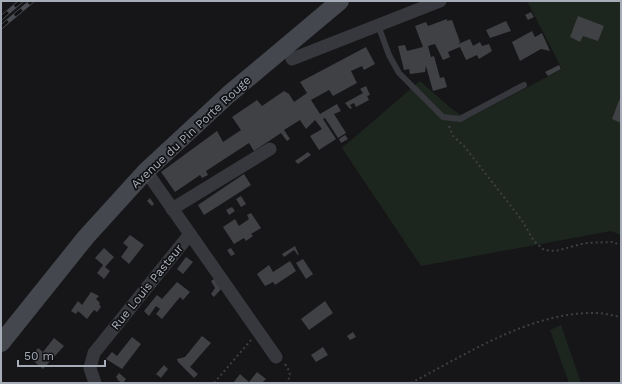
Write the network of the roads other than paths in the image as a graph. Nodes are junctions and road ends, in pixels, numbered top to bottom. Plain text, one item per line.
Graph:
1 (440, 1) edge
2 (340, 3) edge
3 (378, 25) junction
4 (292, 59) dead end
5 (524, 84) dead end
6 (270, 149) dead end
7 (146, 171) junction
8 (172, 209) junction
9 (190, 234) junction
10 (1, 343) edge
11 (276, 357) road end
12 (95, 383) edge

1 - 3 street
2 - 7 main road, Avenue du Pin Porte Rouge
3 - 4 street
3 - 5 lane
6 - 8 street
7 - 8 street, Rue Louis Pasteur
7 - 10 main road, Avenue du Pin Porte Rouge
8 - 9 street, Rue Louis Pasteur
9 - 11 street, Rue Louis Pasteur
9 - 12 street, Rue Louis Pasteur

